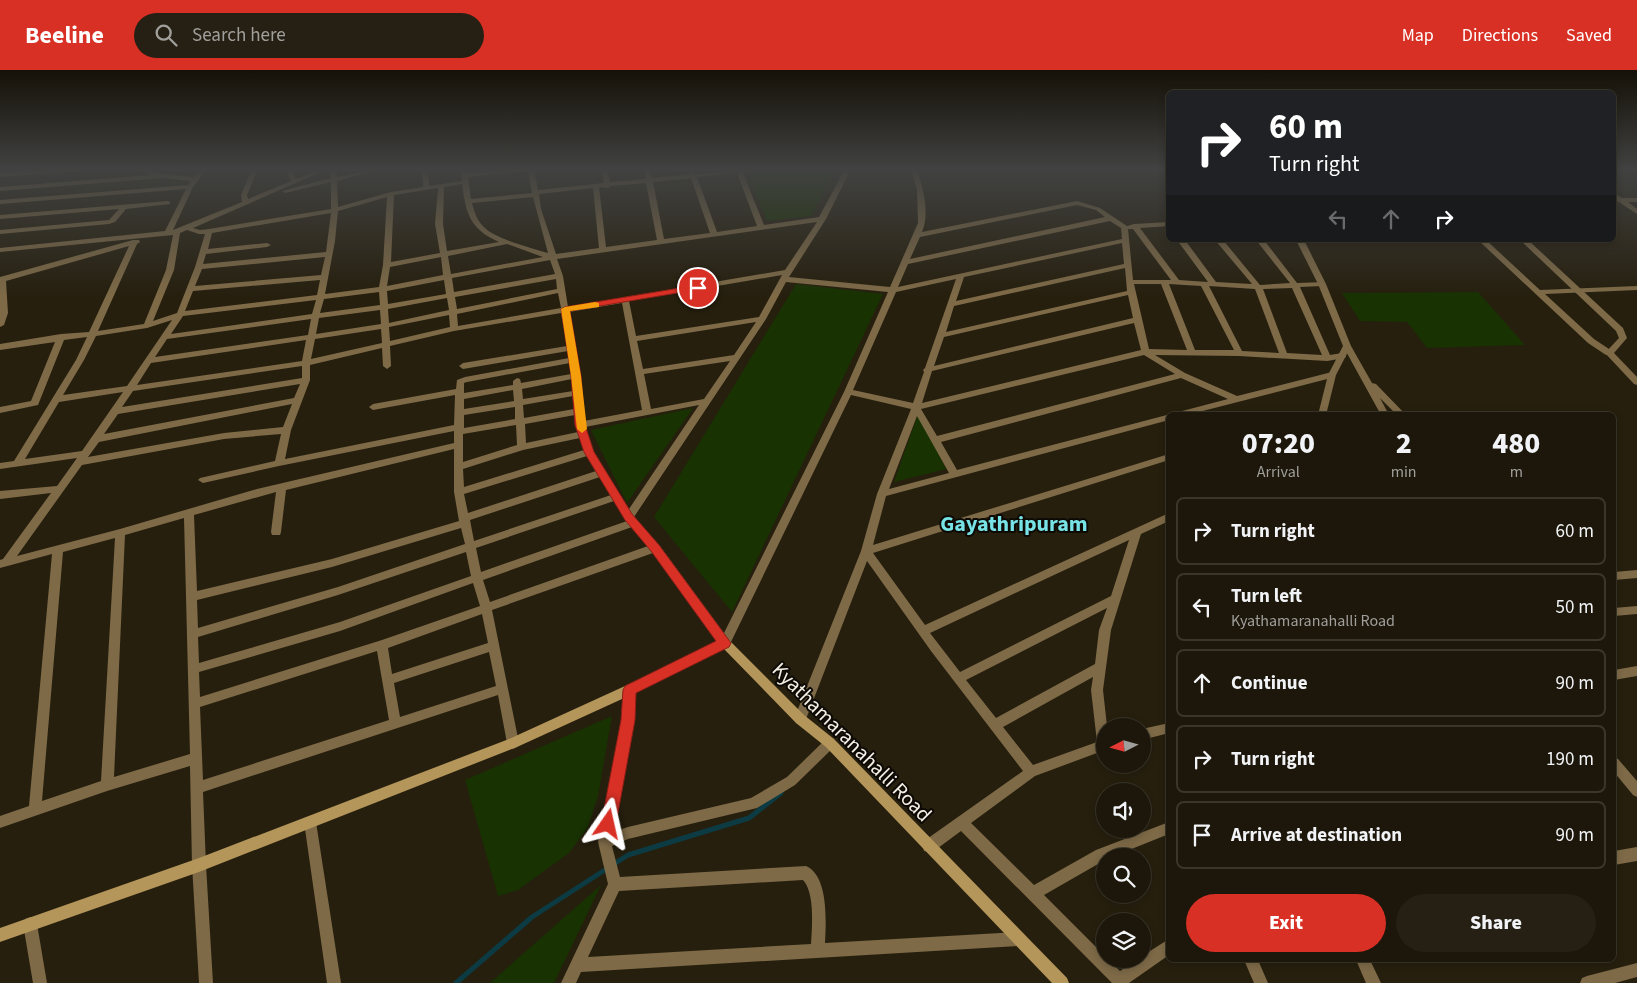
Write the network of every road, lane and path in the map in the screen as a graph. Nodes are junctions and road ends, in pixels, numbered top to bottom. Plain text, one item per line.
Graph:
1 (67, 212) edge
2 (120, 212) edge
3 (178, 212) edge
4 (226, 212) edge
5 (325, 212) edge
6 (335, 212) edge
7 (390, 212) edge
8 (439, 212) edge
9 (472, 212) edge
10 (541, 212) edge
11 (599, 212) edge
12 (656, 212) edge
13 (706, 212) edge
14 (755, 212) edge
15 (826, 212) edge
16 (921, 212) edge
17 (1034, 212) edge
18 (1102, 212) edge
19 (0, 217) edge
20 (1112, 218) junction
21 (822, 219) junction
22 (1166, 224) edge
23 (761, 226) junction
24 (1134, 226) junction
25 (1124, 227) junction
26 (188, 228) junction
27 (209, 231) junction
28 (0, 232) edge
29 (177, 232) junction
30 (168, 233) junction
31 (714, 233) junction
32 (917, 235) junction
33 (1126, 240) junction
34 (661, 241) junction
35 (508, 242) junction
36 (1182, 242) edge
37 (1221, 242) edge
38 (1262, 242) edge
39 (1301, 242) edge
40 (1484, 242) edge
41 (1526, 242) edge
42 (134, 243) junction
43 (267, 245) dead end
44 (603, 249) junction
45 (0, 250) edge
46 (204, 252) junction
47 (329, 254) junction
48 (444, 255) junction
49 (553, 257) junction
50 (905, 262) junction
51 (387, 265) junction
52 (1128, 265) junction
53 (199, 267) junction
54 (786, 275) junction
55 (961, 275) junction
56 (446, 276) junction
57 (559, 276) junction
58 (323, 277) junction
59 (1, 279) edge
60 (1130, 282) junction
61 (1164, 282) junction
62 (1177, 282) junction
63 (1204, 284) junction
64 (1322, 284) junction
65 (1214, 285) junction
66 (1295, 285) junction
67 (1258, 287) junction
68 (1637, 288) edge
69 (191, 289) junction
70 (383, 289) junction
71 (562, 290) junction
72 (893, 290) junction
73 (1580, 291) junction
74 (1131, 292) junction
75 (1538, 292) junction
76 (451, 294) junction
77 (319, 297) junction
78 (625, 300) junction
79 (952, 304) junction
80 (384, 307) junction
81 (565, 309) junction
82 (454, 311) junction
83 (180, 314) junction
84 (315, 317) junction
85 (762, 319) junction
86 (1137, 320) junction
87 (0, 325) edge
88 (147, 326) junction
89 (384, 326) junction
90 (454, 329) junction
91 (93, 332) junction
92 (939, 336) junction
93 (62, 337) junction
94 (166, 337) junction
95 (310, 337) junction
96 (633, 339) junction
97 (386, 345) junction
98 (1347, 346) junction
99 (0, 347) edge
100 (571, 348) junction
101 (1145, 352) junction
102 (1192, 353) junction
103 (1609, 353) junction
104 (1239, 354) junction
105 (1284, 356) junction
106 (1342, 356) junction
107 (736, 357) junction
108 (1327, 358) junction
109 (573, 360) junction
110 (149, 361) junction
111 (306, 364) junction
112 (387, 366) dead end
113 (463, 366) dead end
114 (927, 370) junction
115 (515, 371) junction
116 (640, 372) junction
117 (1332, 375) junction
118 (576, 376) junction
119 (1182, 376) junction
120 (1365, 379) junction
121 (306, 380) junction
122 (1637, 382) edge
123 (518, 386) junction
124 (129, 390) junction
125 (848, 392) junction
126 (577, 393) junction
127 (459, 394) junction
128 (58, 399) junction
129 (1236, 399) junction
130 (299, 400) junction
131 (707, 401) junction
132 (518, 403) junction
133 (373, 407) dead end
134 (916, 407) junction
135 (0, 410) edge
136 (115, 411) junction
137 (579, 411) junction
138 (647, 412) junction
139 (1186, 412) edge
140 (1323, 412) edge
141 (1383, 412) edge
142 (1399, 412) edge
143 (460, 413) junction
144 (1166, 418) edge
145 (520, 421) junction
146 (286, 430) junction
147 (460, 430) junction
148 (582, 430) junction
149 (96, 439) junction
150 (936, 440) junction
151 (459, 445) junction
152 (522, 447) junction
153 (589, 452) junction
154 (81, 458) junction
155 (1166, 458) edge
156 (279, 463) junction
157 (17, 464) junction
158 (0, 466) edge
159 (458, 467) junction
160 (602, 473) junction
161 (955, 475) junction
162 (203, 480) dead end
163 (59, 488) junction
164 (281, 488) junction
165 (459, 492) junction
166 (882, 494) junction
167 (0, 495) edge
168 (616, 497) junction
169 (189, 513) junction
170 (1166, 518) edge
171 (631, 520) junction
172 (464, 522) junction
173 (276, 532) dead end
174 (1137, 532) junction
175 (120, 533) junction
176 (472, 548) junction
177 (655, 548) junction
178 (58, 549) junction
179 (866, 551) junction
180 (4, 562) edge
181 (1637, 574) edge
182 (1616, 576) edge
183 (477, 578) junction
184 (192, 597) junction
185 (1115, 599) junction
186 (486, 608) junction
187 (1637, 610) edge
188 (1616, 612) edge
189 (923, 631) junction
190 (193, 634) junction
191 (725, 643) junction
192 (382, 645) junction
193 (493, 646) junction
194 (1100, 667) junction
195 (194, 669) junction
196 (1637, 671) edge
197 (1616, 675) edge
198 (959, 678) junction
199 (388, 680) junction
200 (501, 690) junction
201 (629, 690) junction
202 (195, 704) junction
203 (1101, 718) edge
204 (800, 719) junction
205 (395, 723) junction
206 (995, 725) junction
207 (1166, 729) edge
208 (1151, 733) edge
209 (830, 743) junction
210 (513, 744) junction
211 (1096, 748) edge
212 (197, 758) junction
213 (1616, 766) edge
214 (1031, 772) junction
215 (107, 785) junction
216 (198, 788) junction
217 (1637, 791) edge
218 (35, 810) junction
219 (0, 822) edge
220 (310, 822) junction
221 (961, 822) junction
222 (1166, 829) edge
223 (605, 842) junction
224 (929, 846) junction
225 (1637, 854) edge
226 (1616, 858) edge
227 (199, 866) junction
228 (612, 873) junction
229 (1032, 894) junction
230 (30, 924) junction
231 (0, 935) edge
232 (1018, 939) junction
233 (1166, 948) edge
234 (818, 951) junction
235 (1252, 962) edge
236 (1364, 962) edge
237 (576, 965) junction
238 (1637, 970) edge
239 (1121, 982) edge
240 (40, 983) edge
241 (206, 983) edge
242 (334, 983) edge
243 (568, 983) edge
244 (1062, 983) edge
245 (1261, 983) edge
246 (1374, 983) edge
247 (1587, 983) edge

1 - 19 street
2 - 28 street
3 - 30 street
4 - 26 street
5 - 27 street
6 - 47 street
7 - 51 street
8 - 48 street
9 - 35 street
10 - 49 street, Kyathamaranahalli Road
11 - 44 street
12 - 34 street
13 - 31 street
14 - 23 street
15 - 21 street
16 - 32 street
17 - 32 street
18 - 20 street
20 - 25 street
20 - 50 street
21 - 23 street
21 - 54 street
22 - 24 street
23 - 31 street
24 - 25 street
24 - 62 street
25 - 33 street
26 - 27 street
26 - 29 street
27 - 46 street
29 - 30 street
29 - 88 street
30 - 42 street
30 - 45 street
31 - 34 street
32 - 50 street
33 - 52 street
33 - 55 street
34 - 44 street
35 - 48 street
35 - 49 street
36 - 65 street
37 - 67 street
38 - 66 street
39 - 64 street
40 - 75 street
41 - 73 street
42 - 59 street
42 - 91 street
43 - 46 street
44 - 49 street
46 - 53 street
47 - 53 street
47 - 58 street
48 - 51 street
48 - 56 street
49 - 56 street
49 - 57 street, Kyathamaranahalli Road
50 - 72 street
51 - 70 street
52 - 60 street
52 - 79 street
53 - 69 street
54 - 72 street
54 - 78 street
54 - 85 street
55 - 72 street
55 - 79 street
56 - 70 street
56 - 76 street
57 - 71 street, Kyathamaranahalli Road
57 - 76 street
58 - 69 street
58 - 77 street
59 - 87 street
60 - 61 street
60 - 74 street
61 - 62 street
61 - 102 street
62 - 63 street
63 - 65 street
63 - 104 street
64 - 66 street
64 - 98 street
65 - 67 street
66 - 67 street
66 - 108 street
67 - 105 street
68 - 73 street
69 - 83 street
70 - 77 street
70 - 80 street
71 - 81 street, Kyathamaranahalli Road
71 - 82 street
72 - 125 street
73 - 75 street
73 - 103 street
74 - 86 street
74 - 92 street
75 - 103 street
76 - 80 street
76 - 82 street
77 - 83 street
77 - 84 street
78 - 81 street
78 - 96 street
79 - 92 street
80 - 84 street
80 - 89 street
81 - 90 street
81 - 100 street, Kyathamaranahalli Road
82 - 89 street
82 - 90 street
83 - 88 street
83 - 94 street
84 - 94 street
84 - 95 street
85 - 96 street
85 - 107 street
86 - 101 street
86 - 114 street
88 - 91 street
89 - 95 street
89 - 97 street
90 - 97 street
91 - 93 street
91 - 128 street
92 - 114 street
93 - 99 street
93 - 135 street
94 - 110 street
95 - 110 street
95 - 111 street
96 - 116 street
97 - 111 street
97 - 112 street
98 - 106 street
98 - 120 street
100 - 109 street, Kyathamaranahalli Road
100 - 113 street
101 - 102 street
101 - 119 street
101 - 134 street
102 - 104 street
103 - 122 street
104 - 105 street
105 - 108 street
106 - 108 street
106 - 117 street
107 - 116 street
107 - 131 street
109 - 115 street
109 - 118 street, Kyathamaranahalli Road
110 - 124 street
111 - 121 street
111 - 124 street
114 - 134 street
115 - 123 street
115 - 127 street
116 - 138 street
117 - 129 street
117 - 140 street
118 - 123 street
118 - 126 street, Kyathamaranahalli Road
119 - 129 street
119 - 150 street
120 - 141 street
120 - 142 street
121 - 130 street
121 - 136 street
123 - 127 street
123 - 132 street
124 - 128 street
124 - 136 street
125 - 134 street
125 - 191 street
126 - 132 street
126 - 137 street, Kyathamaranahalli Road
127 - 133 street
127 - 143 street
128 - 157 street
129 - 139 street
130 - 146 street
130 - 149 street
131 - 138 street
131 - 171 street
132 - 143 street
132 - 145 street
134 - 150 street
134 - 166 street
136 - 149 street
137 - 145 street
137 - 148 street, Kyathamaranahalli Road
138 - 148 street
143 - 147 street
144 - 161 street
145 - 147 street
145 - 152 street
146 - 154 street
146 - 156 street
147 - 151 street
147 - 156 street
148 - 152 street
148 - 153 street, Kyathamaranahalli Road
149 - 154 street
150 - 161 street
151 - 159 street
151 - 164 street
152 - 159 street
153 - 160 street, Kyathamaranahalli Road
153 - 165 street
154 - 157 street
154 - 163 street
155 - 179 street
156 - 162 street
157 - 158 street
159 - 165 street
160 - 168 street, Kyathamaranahalli Road
160 - 172 street
161 - 166 street
163 - 167 street
163 - 180 street
164 - 169 street
164 - 173 street
165 - 172 street
166 - 179 street
168 - 171 street, Kyathamaranahalli Road
168 - 176 street
169 - 175 street
169 - 184 street
170 - 174 street
171 - 177 street, Kyathamaranahalli Road
171 - 183 street
172 - 176 street
172 - 184 street
174 - 185 street
174 - 189 street
175 - 178 street
175 - 215 street
176 - 183 street
176 - 190 street
177 - 186 street
177 - 191 street, Kyathamaranahalli Road
178 - 180 street
178 - 218 street
179 - 189 street
179 - 204 street
181 - 182 street
183 - 186 street
183 - 195 street
184 - 190 street
185 - 194 street
185 - 198 street
186 - 192 street
186 - 193 street
187 - 188 street
189 - 198 street
190 - 195 street
191 - 201 main road
191 - 204 main road, Kyathamaranahalli Road
192 - 199 street
192 - 202 street
193 - 199 street
193 - 200 street
194 - 203 street
194 - 206 street
195 - 202 street
196 - 197 street
198 - 206 street
199 - 205 street
200 - 205 street
200 - 210 street
201 - 210 main road
201 - 223 street
202 - 212 street
204 - 209 main road, Kyathamaranahalli Road
205 - 216 street
206 - 214 street
207 - 208 street
209 - 223 street
209 - 224 main road, Kyathamaranahalli Road
210 - 220 main road
211 - 214 street
212 - 215 street
212 - 216 street
213 - 217 street
214 - 221 street
215 - 218 street
216 - 227 street
218 - 219 street
220 - 227 main road
220 - 242 street
221 - 224 street
221 - 229 street
222 - 229 street
223 - 228 street
224 - 232 main road, Kyathamaranahalli Road
225 - 226 street
227 - 230 main road
227 - 241 street
228 - 234 street
228 - 237 street
229 - 239 street
230 - 231 main road
230 - 240 street
232 - 234 street
232 - 244 main road, Kyathamaranahalli Road
233 - 239 street
234 - 237 street
235 - 245 street
236 - 246 street
237 - 243 street
238 - 247 street

